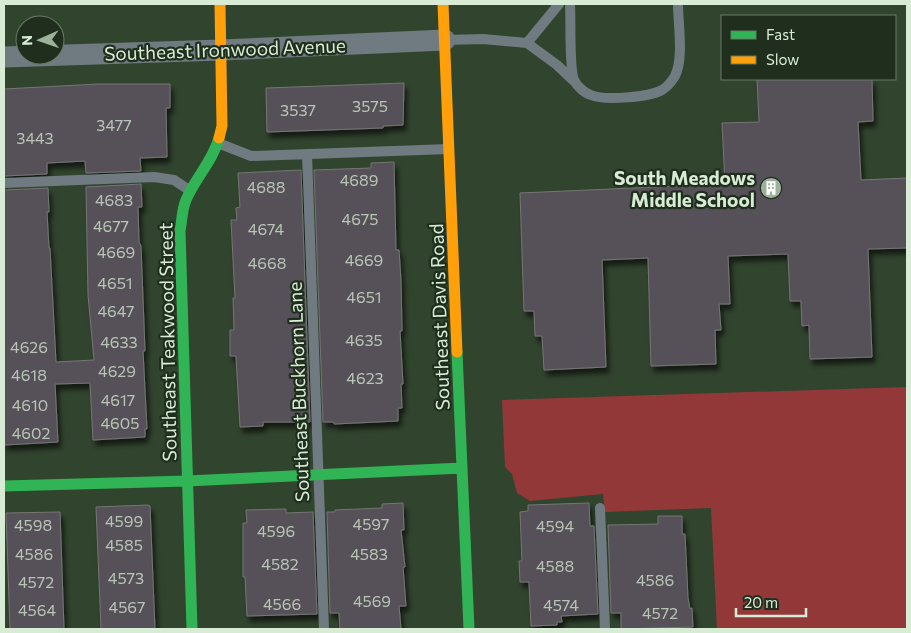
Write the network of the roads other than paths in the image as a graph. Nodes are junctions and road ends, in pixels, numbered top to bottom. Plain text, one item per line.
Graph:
1 (220, 4) edge
2 (443, 4) edge
3 (559, 4) edge
4 (570, 4) edge
5 (678, 4) edge
6 (445, 40) junction
7 (527, 43) junction
8 (221, 50) junction
9 (4, 57) edge
10 (574, 82) junction
11 (218, 143) junction
12 (450, 149) junction
13 (308, 154) junction
14 (4, 183) edge
15 (190, 191) junction
16 (462, 468) junction
17 (318, 476) junction
18 (187, 481) junction
19 (4, 486) edge
20 (600, 508) dead end
21 (192, 629) edge
22 (324, 629) edge
23 (469, 629) edge
24 (605, 629) edge

1 - 8 street, Southeast Teakwood Street
2 - 6 street, Southeast Davis Road
3 - 7 lane
4 - 10 lane
5 - 10 lane
6 - 7 lane
6 - 8 street, Southeast Ironwood Avenue
6 - 12 street, Southeast Davis Road
7 - 10 lane
8 - 9 street, Southeast Ironwood Avenue
8 - 11 street, Southeast Teakwood Street
11 - 13 lane
11 - 15 street, Southeast Teakwood Street
12 - 13 lane
12 - 16 street, Southeast Davis Road
13 - 17 lane, Southeast Buckhorn Lane
14 - 15 lane
15 - 18 street, Southeast Teakwood Street
16 - 17 street
16 - 23 street, Southeast Davis Road
17 - 18 street
17 - 22 lane, Southeast Buckhorn Lane
18 - 19 street
18 - 21 street, Southeast Teakwood Street
20 - 24 lane

